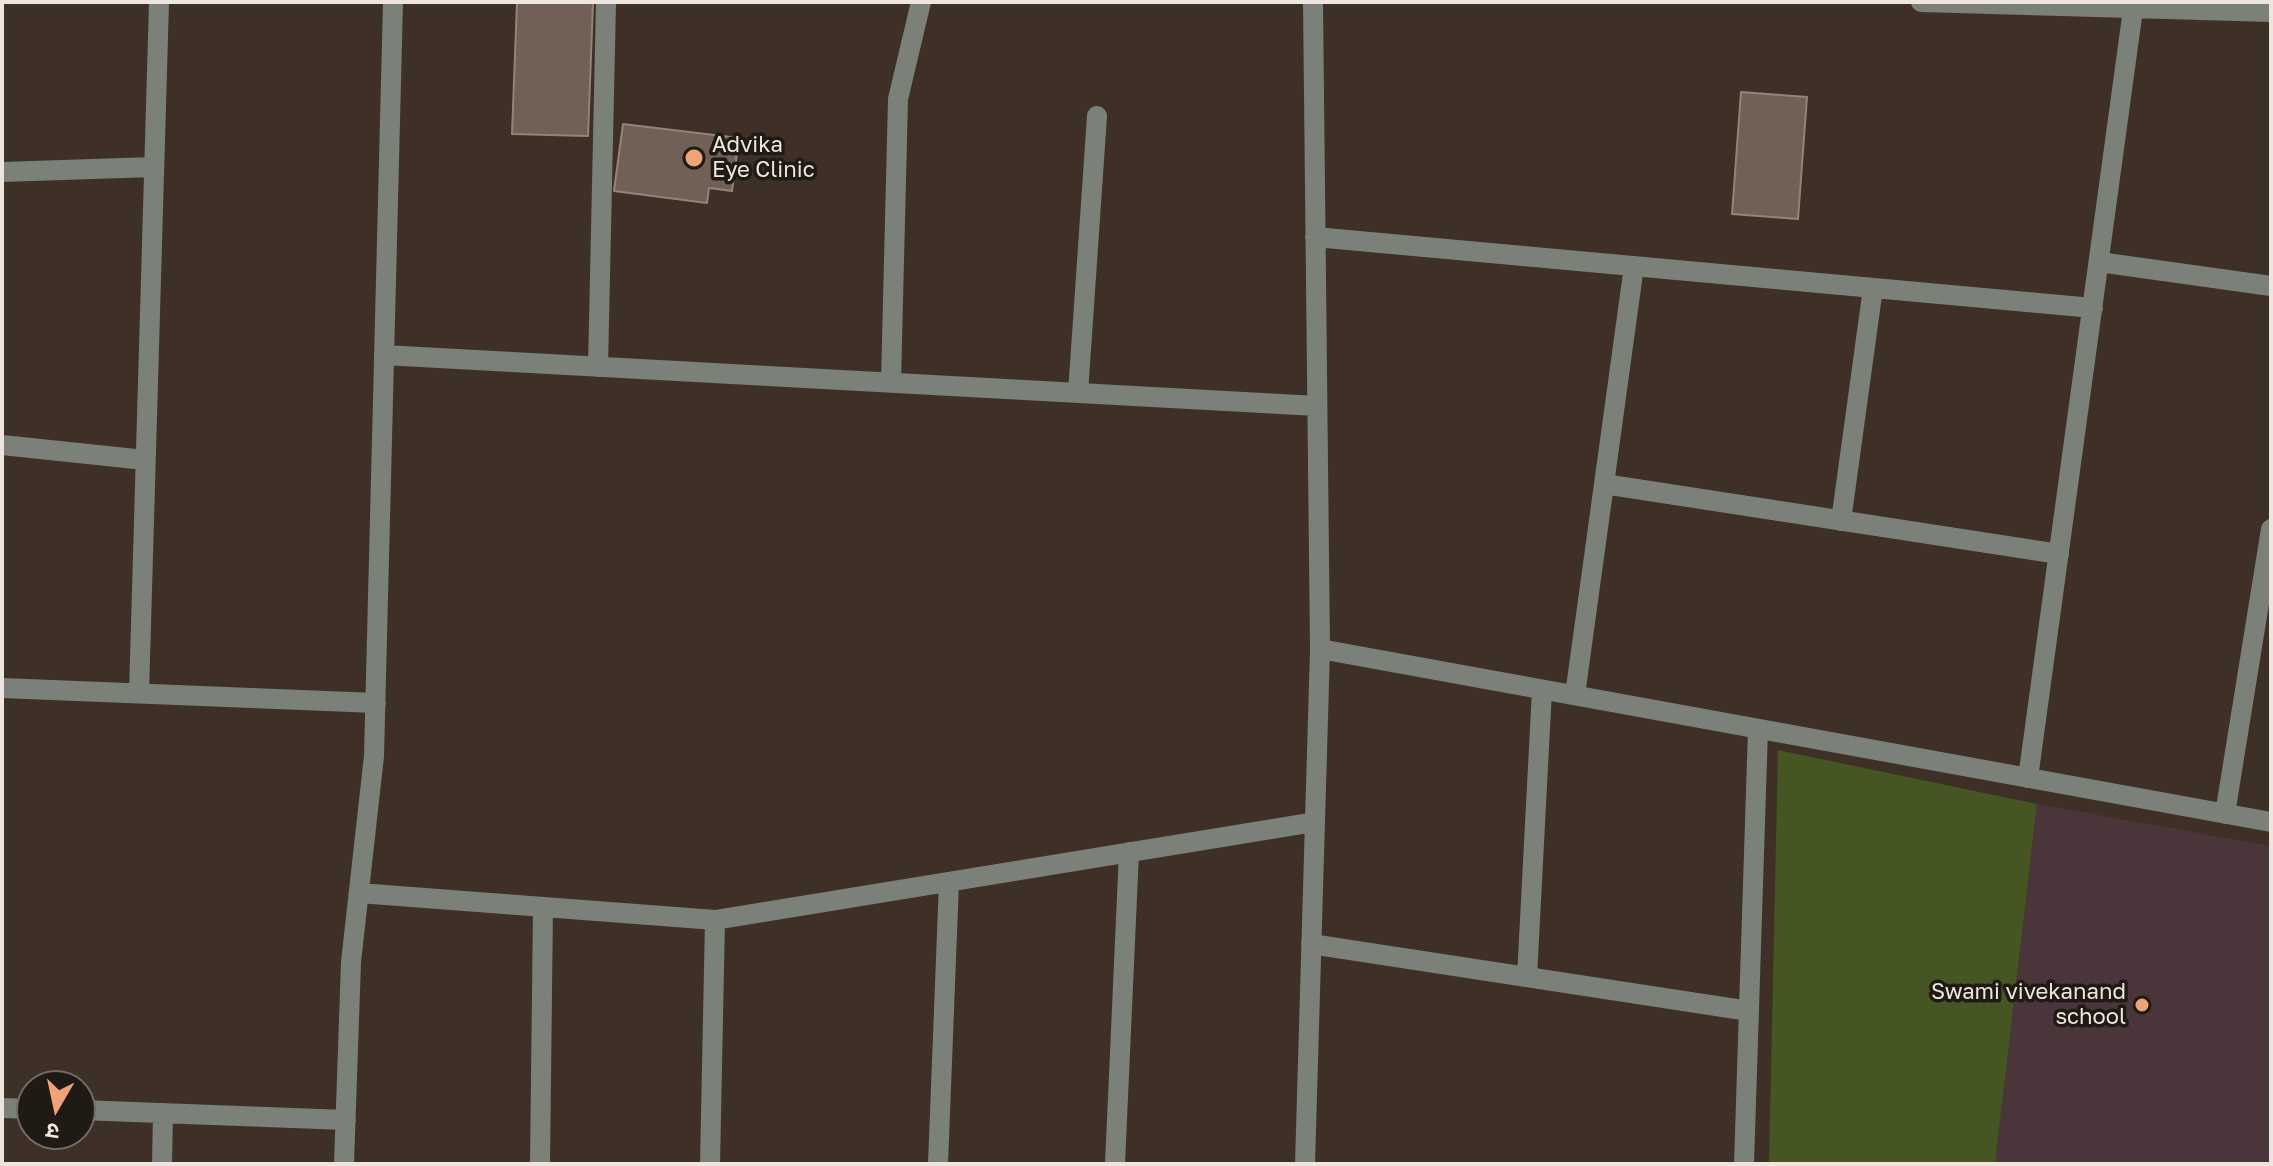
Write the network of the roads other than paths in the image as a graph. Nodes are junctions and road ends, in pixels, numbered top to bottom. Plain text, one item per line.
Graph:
1 (159, 2) edge
2 (393, 2) edge
3 (606, 2) edge
4 (921, 2) edge
5 (1313, 2) edge
6 (1921, 2) edge
7 (2134, 5) edge
8 (2271, 12) edge
9 (1097, 116) dead end
10 (153, 167) junction
11 (2, 172) edge
12 (1315, 237) junction
13 (2099, 262) junction
14 (1634, 266) junction
15 (2271, 286) edge
16 (1873, 288) junction
17 (2093, 308) junction
18 (384, 355) junction
19 (598, 367) junction
20 (891, 382) junction
21 (1078, 393) junction
22 (1317, 406) junction
23 (2, 445) edge
24 (145, 460) junction
25 (1604, 484) junction
26 (1841, 521) junction
27 (2271, 529) edge
28 (2059, 554) junction
29 (2265, 603) edge
30 (1320, 649) junction
31 (2, 688) edge
32 (1542, 690) junction
33 (139, 693) junction
34 (1575, 695) junction
35 (376, 703) junction
36 (1758, 729) junction
37 (2028, 778) junction
38 (2225, 814) junction
39 (1315, 822) junction
40 (2271, 822) edge
41 (1129, 852) junction
42 (949, 882) junction
43 (359, 893) junction
44 (543, 907) junction
45 (715, 920) junction
46 (1311, 944) junction
47 (1527, 977) junction
48 (1749, 1011) junction
49 (96, 1111) edge
50 (163, 1113) junction
51 (346, 1120) junction
52 (162, 1164) edge
53 (344, 1164) edge
54 (540, 1164) edge
55 (710, 1164) edge
56 (938, 1164) edge
57 (1115, 1164) edge
58 (1305, 1164) edge
59 (1744, 1164) edge

1 - 10 street
2 - 18 street
3 - 19 street
4 - 20 street
5 - 12 street
6 - 7 street
7 - 8 street
7 - 13 street
9 - 21 street
10 - 11 street
10 - 24 street
12 - 14 street
12 - 22 street
13 - 15 street
13 - 17 street
14 - 16 street
14 - 25 street
16 - 17 street
16 - 26 street
17 - 28 street
18 - 19 street
18 - 35 street
19 - 20 street
20 - 21 street
21 - 22 street
22 - 30 street
23 - 24 street
24 - 33 street
25 - 26 street
25 - 34 street
26 - 28 street
27 - 29 street
28 - 37 street
29 - 38 street
30 - 32 street
30 - 39 street
31 - 33 street
32 - 34 street
32 - 47 street
33 - 35 street
34 - 36 street
35 - 43 street
36 - 37 street
36 - 48 street
37 - 38 street
38 - 40 street
39 - 41 street
39 - 46 street
41 - 42 street
41 - 57 street
42 - 45 street
42 - 56 street
43 - 44 street
43 - 51 street
44 - 45 street
44 - 54 street
45 - 55 street
46 - 47 street
46 - 58 street
47 - 48 street
48 - 59 street
49 - 50 street
50 - 51 street
50 - 52 street
51 - 53 street

